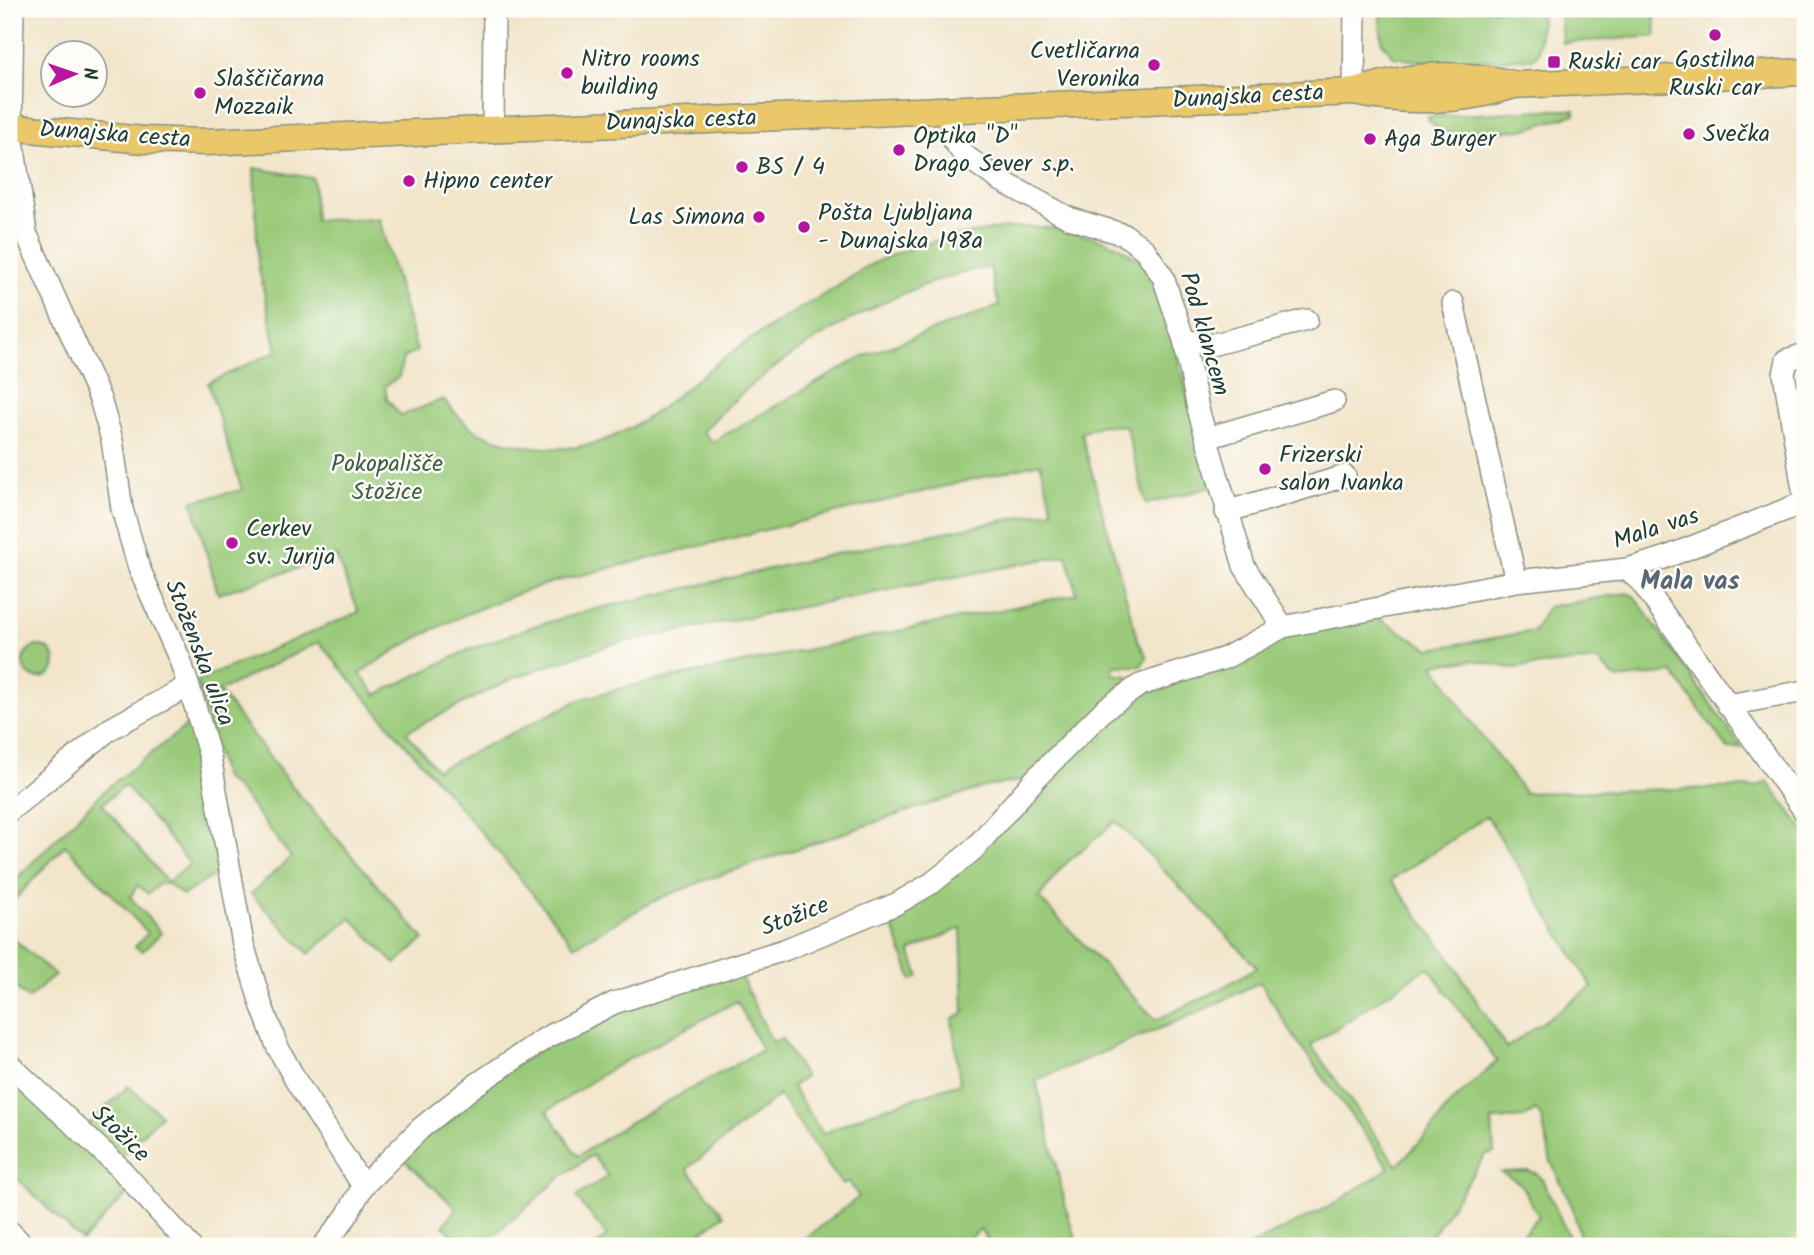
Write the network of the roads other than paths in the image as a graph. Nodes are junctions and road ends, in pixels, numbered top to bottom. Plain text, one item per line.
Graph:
1 (13, 9) edge
2 (494, 9) edge
3 (1355, 9) edge
4 (1805, 72) edge
5 (1354, 92) junction
6 (950, 111) junction
7 (10, 127) edge
8 (493, 129) junction
9 (1453, 303) dead end
10 (1307, 320) dead end
11 (1184, 340) junction
12 (1805, 354) edge
13 (1334, 401) dead end
14 (1207, 438) junction
15 (1345, 476) dead end
16 (1805, 502) edge
17 (1226, 512) junction
18 (1627, 569) junction
19 (1516, 581) junction
20 (1283, 627) junction
21 (188, 686) junction
22 (1805, 691) edge
23 (1728, 705) junction
24 (9, 811) edge
25 (1805, 812) edge
26 (9, 1064) edge
27 (363, 1186) junction
28 (9, 1231) edge
29 (24, 1246) edge
30 (190, 1246) edge
31 (323, 1246) edge

1 - 7 street, Stoženska ulica
2 - 8 street
3 - 5 street
4 - 5 main road, Dunajska cesta
5 - 6 main road, Dunajska cesta
6 - 8 main road, Dunajska cesta
6 - 11 street, Pod klancem
7 - 8 main road, Dunajska cesta
7 - 21 street, Stoženska ulica
9 - 19 street
10 - 11 street
11 - 14 street, Pod klancem
12 - 16 street, Mala vas
13 - 14 street
14 - 17 street, Pod klancem
15 - 17 street
16 - 18 street, Mala vas
17 - 20 street, Pod klancem
18 - 19 street, Mala vas
18 - 23 street
19 - 20 street, Mala vas
20 - 27 street, Stožice
21 - 24 street
21 - 27 street, Stoženska ulica
22 - 23 street
23 - 25 street
26 - 30 street, Stožice
27 - 31 street, Stožice
28 - 29 street

